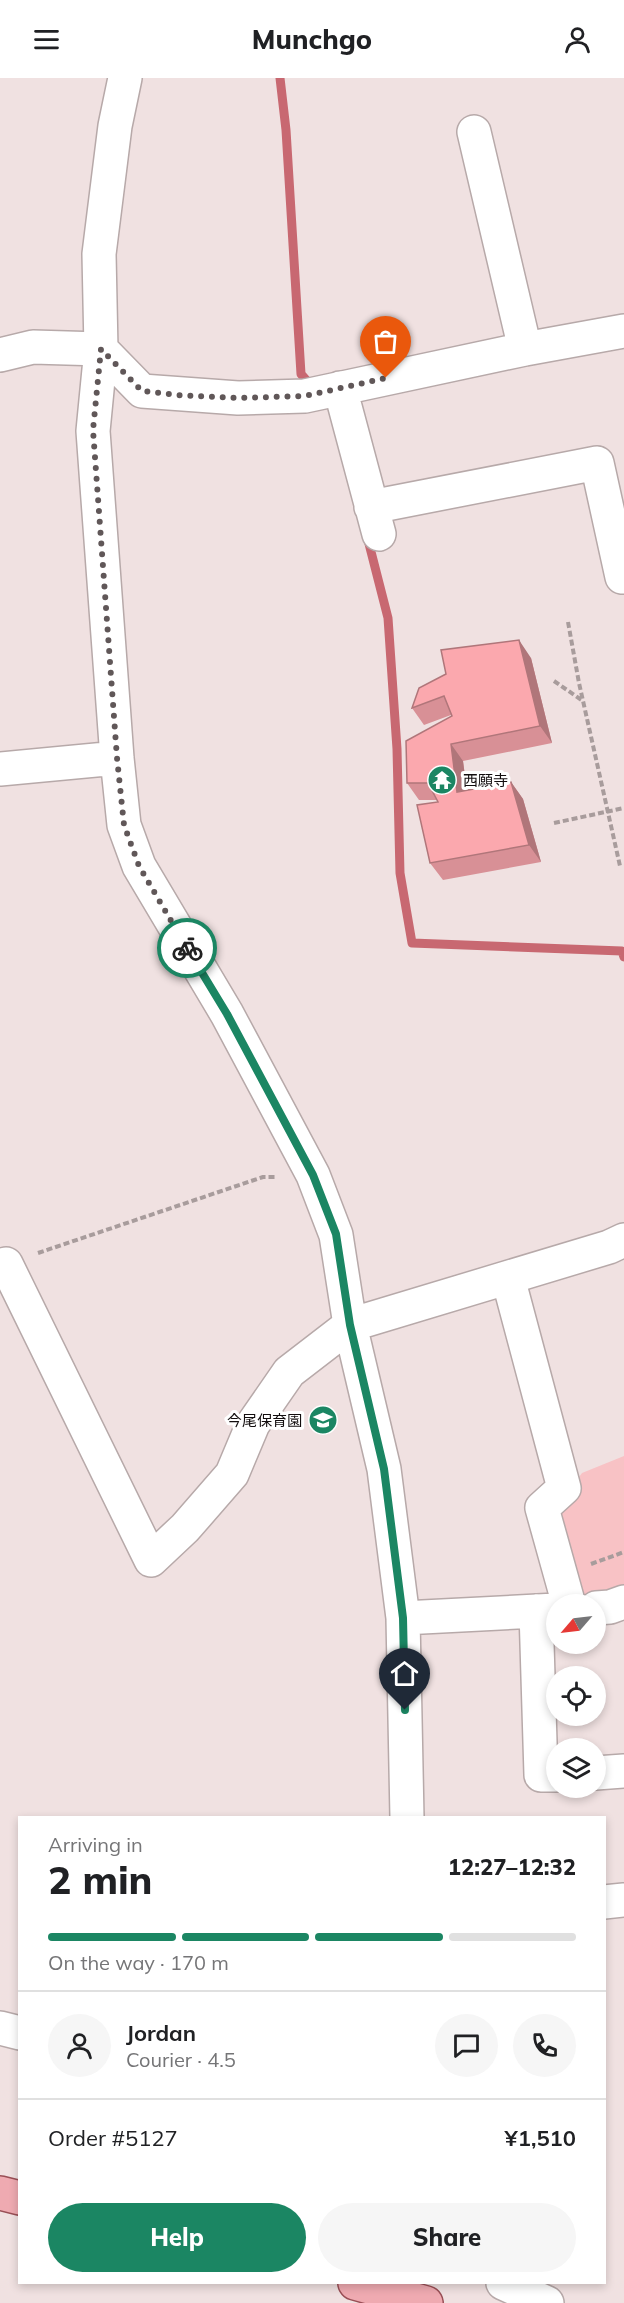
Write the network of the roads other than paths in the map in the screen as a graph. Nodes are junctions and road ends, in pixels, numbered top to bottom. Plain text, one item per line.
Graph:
1 (124, 78) edge
2 (474, 132) dead end
3 (624, 332) edge
4 (101, 349) junction
5 (525, 349) junction
6 (0, 355) edge
7 (340, 388) junction
8 (624, 576) edge
9 (117, 758) junction
10 (0, 769) edge
11 (624, 1240) edge
12 (3, 1265) edge
13 (508, 1278) junction
14 (350, 1325) junction
15 (566, 1594) edge
16 (624, 1602) edge
17 (606, 1607) edge
18 (546, 1611) edge
19 (403, 1618) junction
20 (624, 1771) edge
21 (606, 1772) edge
22 (546, 1775) edge
23 (407, 1816) edge
24 (624, 1900) edge
25 (606, 1902) edge
26 (0, 2028) edge
27 (18, 2032) edge
28 (0, 2193) edge
29 (18, 2198) edge
30 (359, 2284) edge
31 (505, 2284) edge
32 (426, 2303) edge
33 (548, 2303) edge

1 - 4 street
2 - 5 street
3 - 5 street
4 - 6 street
4 - 7 street
4 - 9 street
5 - 7 street
7 - 8 street
9 - 10 street
9 - 14 street
11 - 13 street
12 - 14 street
13 - 14 street
13 - 15 street
14 - 19 street
16 - 17 street
18 - 19 street
18 - 22 street
19 - 23 street
20 - 21 street
24 - 25 street
26 - 27 street
28 - 29 main road
30 - 32 main road
31 - 33 street

